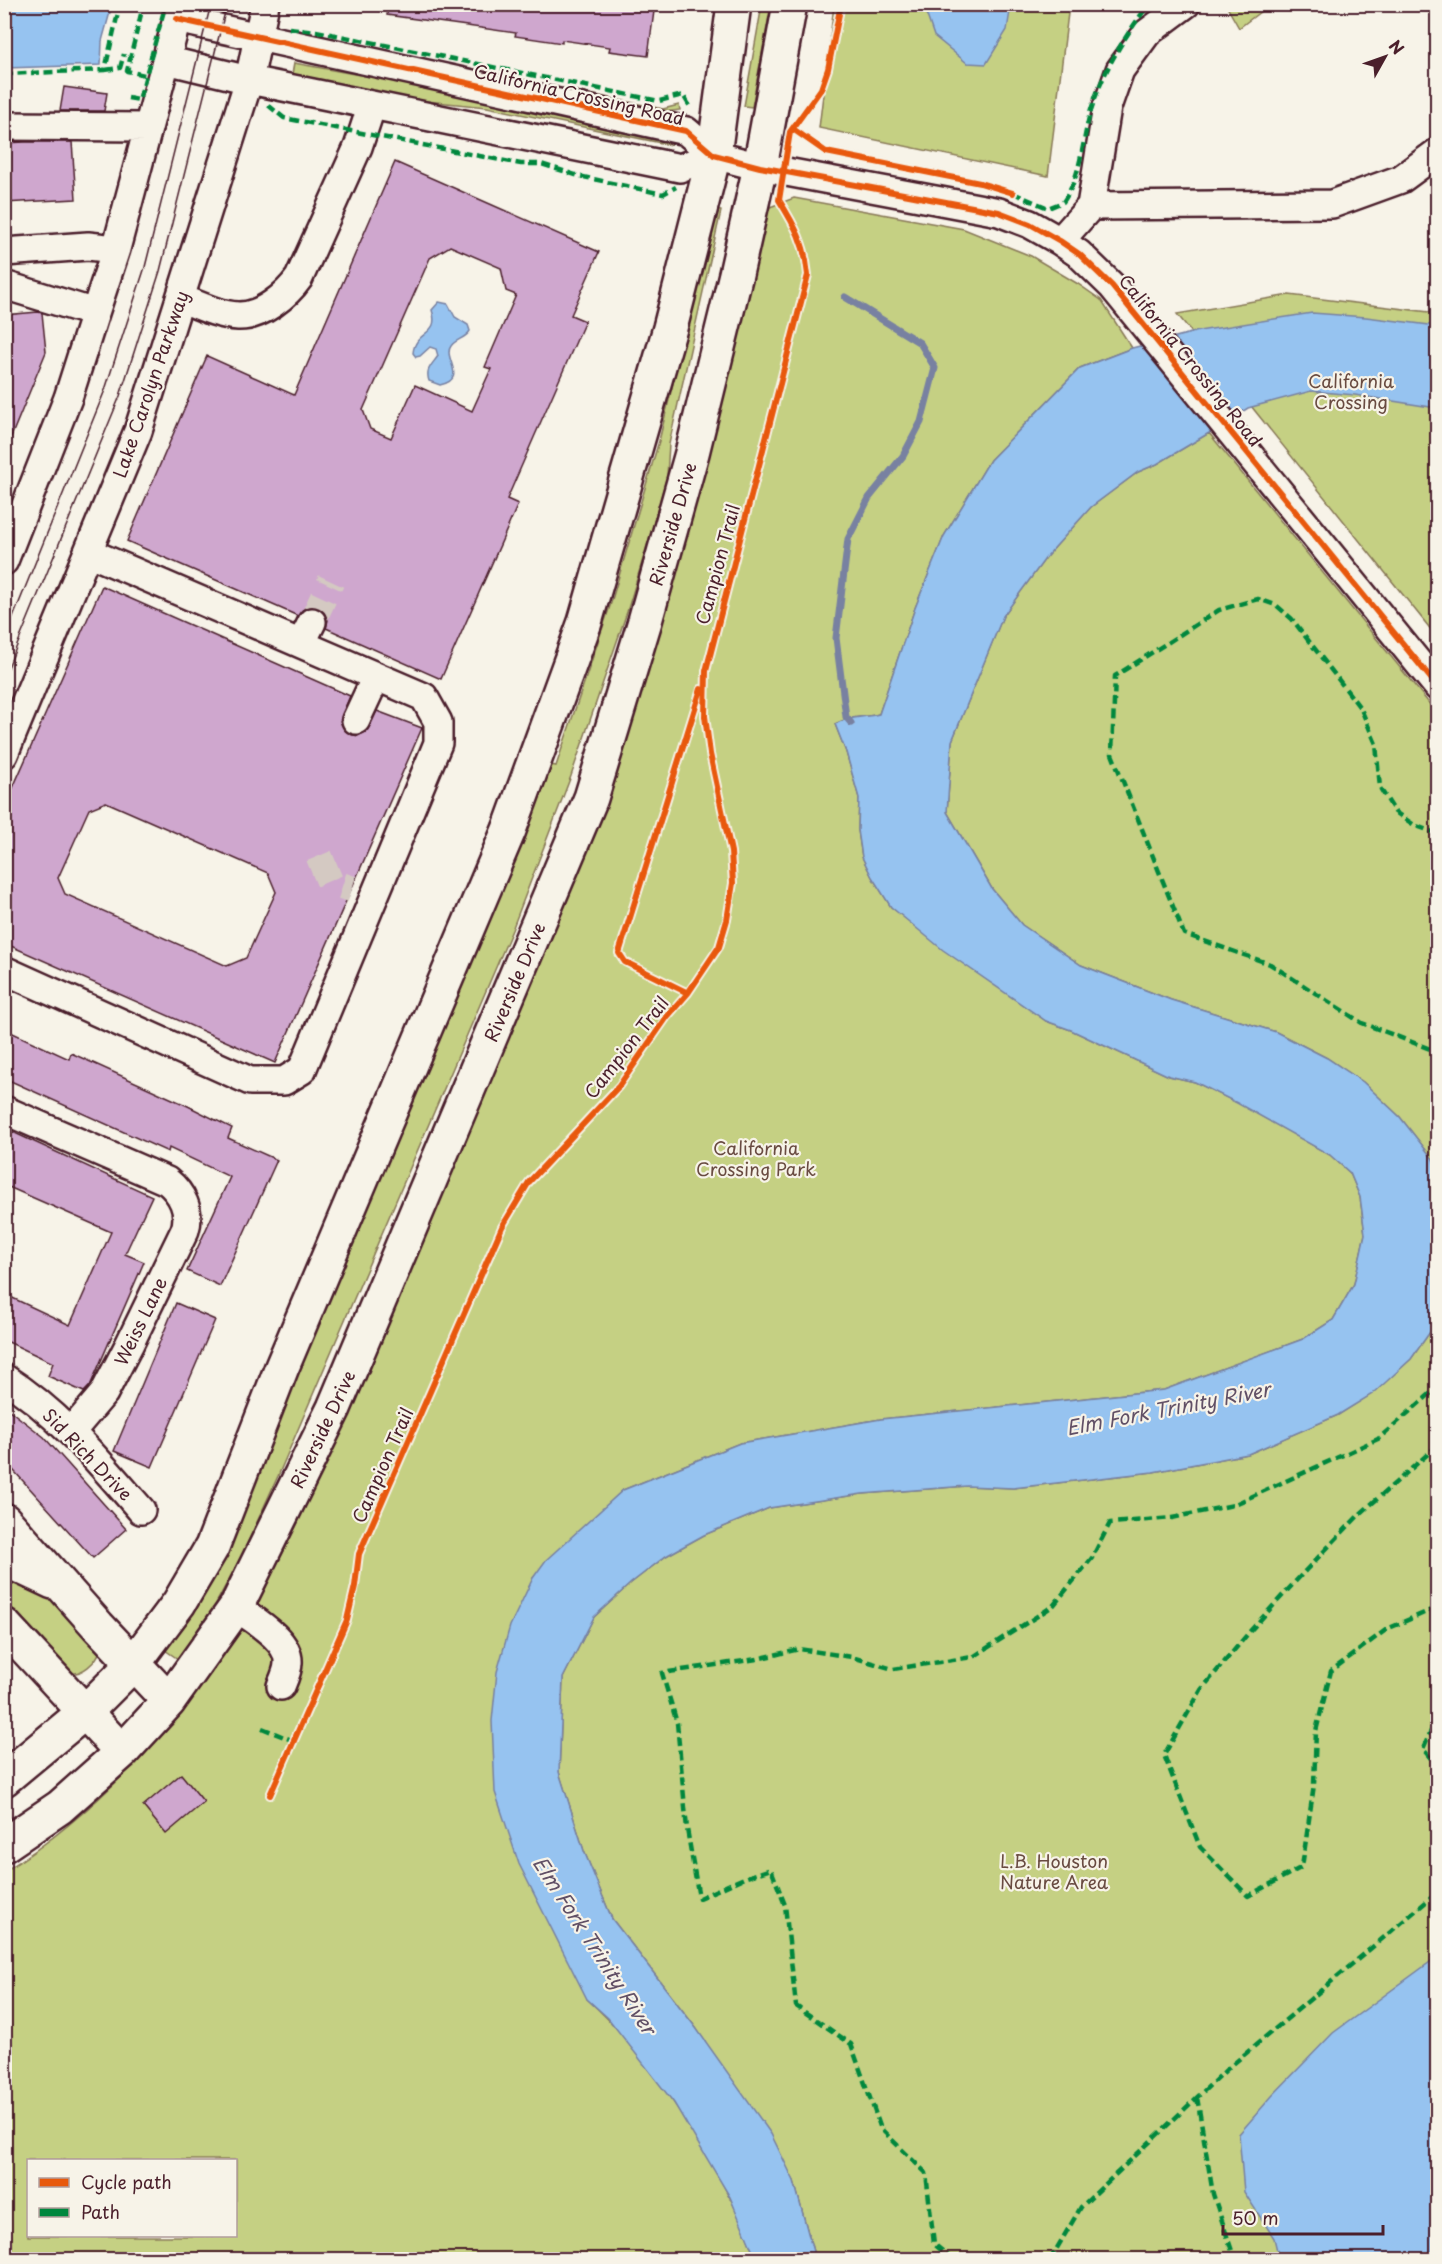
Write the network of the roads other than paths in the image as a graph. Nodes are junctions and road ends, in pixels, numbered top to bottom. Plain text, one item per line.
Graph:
1 (265, 4) edge
2 (734, 4) edge
3 (790, 4) edge
4 (1186, 4) edge
5 (179, 12) edge
6 (258, 38) junction
7 (166, 60) junction
8 (249, 80) junction
9 (372, 105) junction
10 (4, 126) edge
11 (148, 127) junction
12 (1437, 152) edge
13 (714, 154) junction
14 (760, 167) junction
15 (1091, 206) junction
16 (1060, 241) junction
17 (116, 249) junction
18 (4, 252) edge
19 (4, 285) edge
20 (180, 298) junction
21 (95, 313) junction
22 (88, 552) junction
23 (4, 561) edge
24 (376, 676) junction
25 (1437, 687) edge
26 (356, 720) dead end
27 (4, 754) edge
28 (4, 970) edge
29 (4, 1110) edge
30 (4, 1378) edge
31 (71, 1432) junction
32 (141, 1510) dead end
33 (4, 1520) edge
34 (4, 1559) edge
35 (63, 1586) junction
36 (236, 1607) junction
37 (4, 1625) edge
38 (134, 1663) junction
39 (281, 1686) dead end
40 (169, 1701) junction
41 (86, 1711) junction
42 (122, 1752) junction
43 (4, 1779) edge
44 (4, 1845) edge

1 - 6 street, Lake Carolyn Parkway
2 - 13 main road
3 - 14 main road, Riverside Drive
4 - 15 street
5 - 6 street, California Crossing Road
5 - 7 street
6 - 8 street, Lake Carolyn Parkway
6 - 13 street, California Crossing Road
7 - 8 street
7 - 11 street
8 - 9 street
8 - 20 street, Lake Carolyn Parkway
9 - 13 street
9 - 20 street
10 - 11 street
11 - 17 street
12 - 15 street
13 - 14 street, California Crossing Road
13 - 38 main road
14 - 16 street, California Crossing Road
14 - 36 main road, Riverside Drive
15 - 16 street
16 - 25 street, California Crossing Road
17 - 18 street
17 - 21 street
19 - 21 street
20 - 22 street, Lake Carolyn Parkway
21 - 23 street
22 - 24 street
22 - 27 street, Lake Carolyn Parkway
24 - 26 street
24 - 28 street
29 - 31 street, Weiss Lane
30 - 31 street, Sid Rich Drive
31 - 32 street, Sid Rich Drive
33 - 35 main road
34 - 35 main road
35 - 38 main road
36 - 39 street
36 - 40 main road, Riverside Drive
37 - 41 main road
38 - 40 main road
38 - 41 main road
40 - 42 main road, Riverside Drive
41 - 42 main road
41 - 43 main road
42 - 44 main road, Riverside Drive

